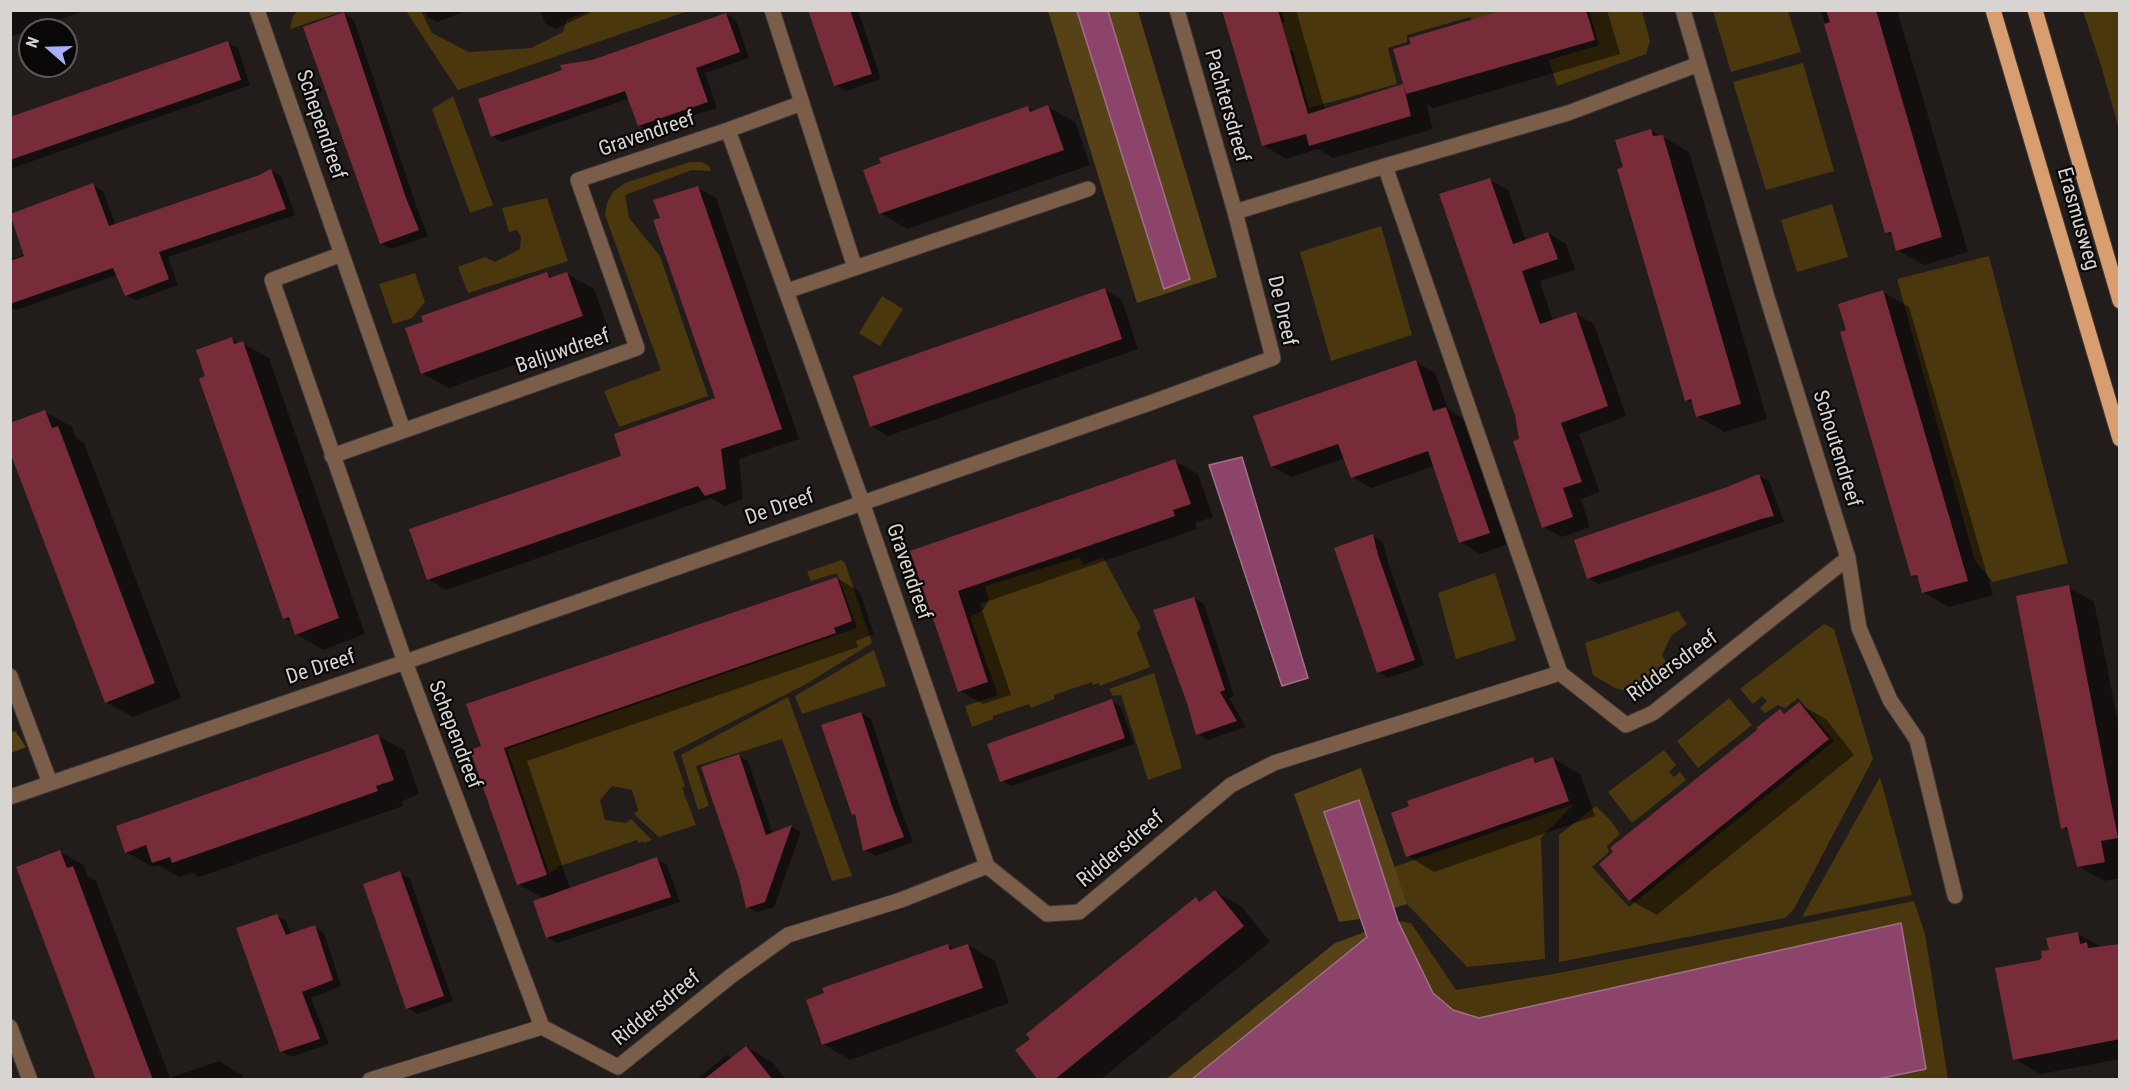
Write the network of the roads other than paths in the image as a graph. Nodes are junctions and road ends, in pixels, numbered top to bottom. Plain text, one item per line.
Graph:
1 (257, 10) edge
2 (772, 10) edge
3 (1177, 10) edge
4 (1683, 10) edge
5 (1994, 10) edge
6 (2035, 10) edge
7 (1699, 64) junction
8 (802, 103) junction
9 (728, 130) junction
10 (1384, 166) junction
11 (578, 180) joint
12 (1089, 189) dead end
13 (1235, 212) junction
14 (342, 254) junction
15 (855, 268) junction
16 (787, 291) junction
17 (2120, 301) edge
18 (403, 430) junction
19 (2120, 439) edge
20 (332, 456) junction
21 (862, 502) junction
22 (1848, 558) junction
23 (405, 662) junction
24 (1560, 673) junction
25 (10, 676) edge
26 (50, 783) junction
27 (10, 797) edge
28 (987, 866) junction
29 (1955, 896) dead end
30 (10, 1027) edge
31 (542, 1028) junction
32 (30, 1080) edge
33 (370, 1080) edge

1 - 14 street, Schependreef
2 - 8 street
3 - 13 street, Pachtersdreef
4 - 7 street, Schoutendreef
5 - 19 main road, Erasmusweg
6 - 17 main road, Erasmusweg
7 - 10 street
7 - 22 street, Schoutendreef
8 - 9 street, Gravendreef
8 - 15 street
9 - 11 street, Gravendreef
9 - 16 street, Gravendreef
10 - 13 street
10 - 24 street
11 - 18 street, Baljuwdreef
12 - 15 street
13 - 21 street, De Dreef
14 - 18 street, Schependreef
14 - 20 street, Schependreef
15 - 16 street
16 - 21 street, Gravendreef
18 - 20 street
20 - 23 street, Schependreef
21 - 23 street, De Dreef
21 - 28 street, Gravendreef
22 - 24 street, Riddersdreef
22 - 29 street, Schoutendreef
23 - 26 street, De Dreef
23 - 31 street, Schependreef
24 - 28 street, Riddersdreef
25 - 26 street
26 - 27 street, De Dreef
28 - 31 street, Riddersdreef
30 - 32 street
31 - 33 street

